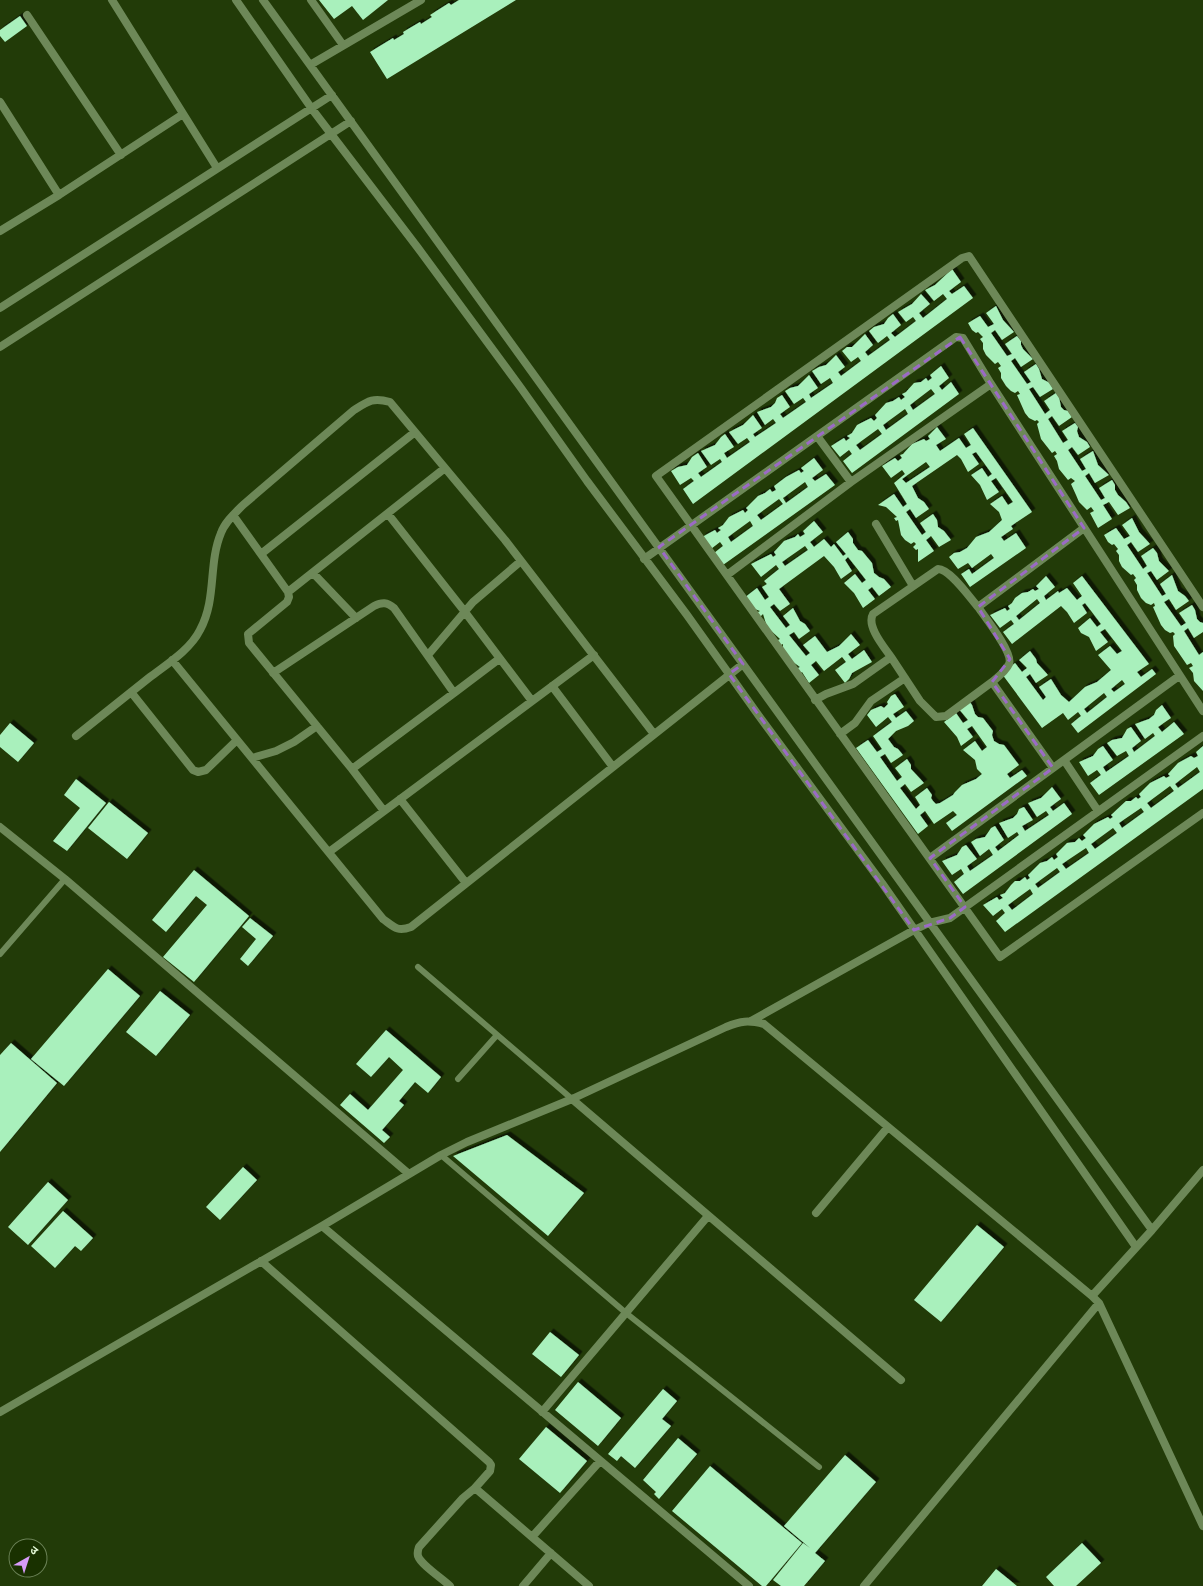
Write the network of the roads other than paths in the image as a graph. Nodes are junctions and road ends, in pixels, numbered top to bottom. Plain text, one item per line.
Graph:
1 (112, 0) edge
2 (236, 0) edge
3 (263, 0) edge
4 (311, 0) edge
5 (421, 0) edge
6 (27, 15) dead end
7 (343, 45) junction
8 (310, 65) junction
9 (332, 95) junction
10 (0, 102) edge
11 (312, 108) junction
12 (183, 114) junction
13 (351, 121) junction
14 (331, 134) junction
15 (121, 155) junction
16 (217, 168) junction
17 (59, 196) junction
18 (0, 231) edge
19 (0, 308) edge
20 (0, 347) edge
21 (991, 384) junction
22 (415, 432) junction
23 (816, 436) junction
24 (445, 468) junction
25 (851, 482) junction
26 (388, 514) junction
27 (233, 515) junction
28 (876, 524) dead end
29 (690, 525) junction
30 (1084, 528) junction
31 (659, 547) junction
32 (260, 554) junction
33 (644, 559) junction
34 (521, 561) junction
35 (313, 573) junction
36 (727, 575) junction
37 (913, 586) junction
38 (288, 592) junction
39 (978, 607) junction
40 (1203, 607) edge
41 (465, 612) junction
42 (356, 618) junction
43 (428, 655) junction
44 (594, 655) junction
45 (891, 657) junction
46 (500, 659) junction
47 (172, 660) junction
48 (743, 664) junction
49 (273, 673) junction
50 (729, 674) junction
51 (1179, 676) junction
52 (904, 678) junction
53 (992, 682) junction
54 (552, 686) junction
55 (131, 692) junction
56 (454, 693) junction
57 (815, 700) junction
58 (532, 701) junction
59 (1203, 711) edge
60 (317, 726) junction
61 (654, 734) junction
62 (840, 734) junction
63 (76, 736) dead end
64 (1203, 736) edge
65 (237, 740) junction
66 (252, 758) junction
67 (1064, 760) junction
68 (613, 767) junction
69 (1053, 768) junction
70 (352, 769) junction
71 (400, 799) junction
72 (384, 811) junction
73 (1098, 811) junction
74 (1203, 813) edge
75 (0, 828) edge
76 (329, 852) junction
77 (930, 858) junction
78 (65, 879) junction
79 (466, 883) junction
80 (965, 907) junction
81 (929, 923) junction
82 (914, 930) junction
83 (0, 954) edge
84 (418, 967) dead end
85 (751, 1021) junction
86 (497, 1035) junction
87 (458, 1079) dead end
88 (572, 1099) junction
89 (888, 1127) junction
90 (441, 1155) junction
91 (1203, 1170) edge
92 (409, 1174) junction
93 (816, 1213) dead end
94 (708, 1216) junction
95 (322, 1226) junction
96 (1152, 1230) junction
97 (1136, 1247) junction
98 (261, 1261) junction
99 (1092, 1296) junction
100 (1099, 1303) junction
101 (626, 1313) junction
102 (901, 1380) dead end
103 (0, 1412) edge
104 (542, 1412) junction
105 (600, 1461) junction
106 (818, 1467) dead end
107 (475, 1488) junction
108 (1201, 1514) edge
109 (1203, 1526) edge
110 (532, 1537) junction
111 (550, 1553) junction
112 (450, 1586) edge
113 (523, 1586) edge
114 (589, 1586) edge
115 (749, 1586) edge
116 (864, 1586) edge

1 - 12 street
2 - 11 street
3 - 8 street
4 - 7 street
5 - 7 street
6 - 15 street
7 - 8 street
8 - 9 street
9 - 11 street
9 - 13 street
10 - 17 street
11 - 14 street
11 - 16 street
12 - 15 street
12 - 16 street
13 - 14 street
13 - 31 street
14 - 20 street
14 - 33 street
15 - 17 street
16 - 19 street
17 - 18 street
21 - 23 street
21 - 25 street
21 - 30 street
22 - 24 street
22 - 27 street
22 - 32 street
23 - 25 street
23 - 29 street
24 - 26 street
24 - 34 street
25 - 36 street
26 - 35 street
26 - 41 street
27 - 32 street
27 - 47 street
28 - 37 street
29 - 31 street
29 - 36 street
29 - 40 street
30 - 39 street
30 - 51 street
31 - 33 street
31 - 48 street
32 - 38 street
33 - 50 street
34 - 41 street
34 - 44 street
35 - 38 street
35 - 42 street
36 - 57 street
37 - 39 street
37 - 45 street
38 - 49 street
39 - 53 street
41 - 43 street
41 - 46 street
42 - 43 street
42 - 49 street
43 - 56 street
44 - 54 street
44 - 61 street
45 - 52 street
45 - 57 street
46 - 56 street
46 - 58 street
47 - 55 street
47 - 65 street
48 - 50 street
48 - 81 street
49 - 60 street
50 - 61 street
50 - 82 street
51 - 59 street
51 - 67 street
52 - 53 street
52 - 62 street
53 - 69 street
54 - 58 street
54 - 68 street
55 - 63 street
55 - 65 street
56 - 70 street
57 - 62 street
58 - 71 street
60 - 66 street
60 - 70 street
61 - 68 street
62 - 77 street
64 - 73 street
65 - 66 street
66 - 76 street
67 - 69 street
67 - 73 street
68 - 79 street
69 - 77 street
70 - 72 street
71 - 72 street
71 - 79 street
72 - 76 street
73 - 80 street
74 - 80 street
75 - 78 street
76 - 79 street
77 - 80 street
78 - 83 lane
78 - 92 street
80 - 81 street
81 - 82 street
81 - 96 street
82 - 85 street
82 - 97 street
84 - 86 lane
85 - 88 street
85 - 89 street
86 - 87 lane
86 - 88 lane
88 - 90 street
88 - 94 street
89 - 93 street
89 - 99 street
90 - 92 street
90 - 101 lane
91 - 96 street
92 - 95 street
94 - 101 street
94 - 102 street
95 - 98 street
95 - 104 street
96 - 97 street
97 - 99 street
98 - 103 street
98 - 107 street
99 - 100 street
100 - 108 street
100 - 116 street
101 - 104 street
101 - 106 lane
104 - 105 street
105 - 110 street
105 - 115 street
107 - 110 street
107 - 112 street
108 - 109 street
110 - 111 street
111 - 113 street
111 - 114 street

